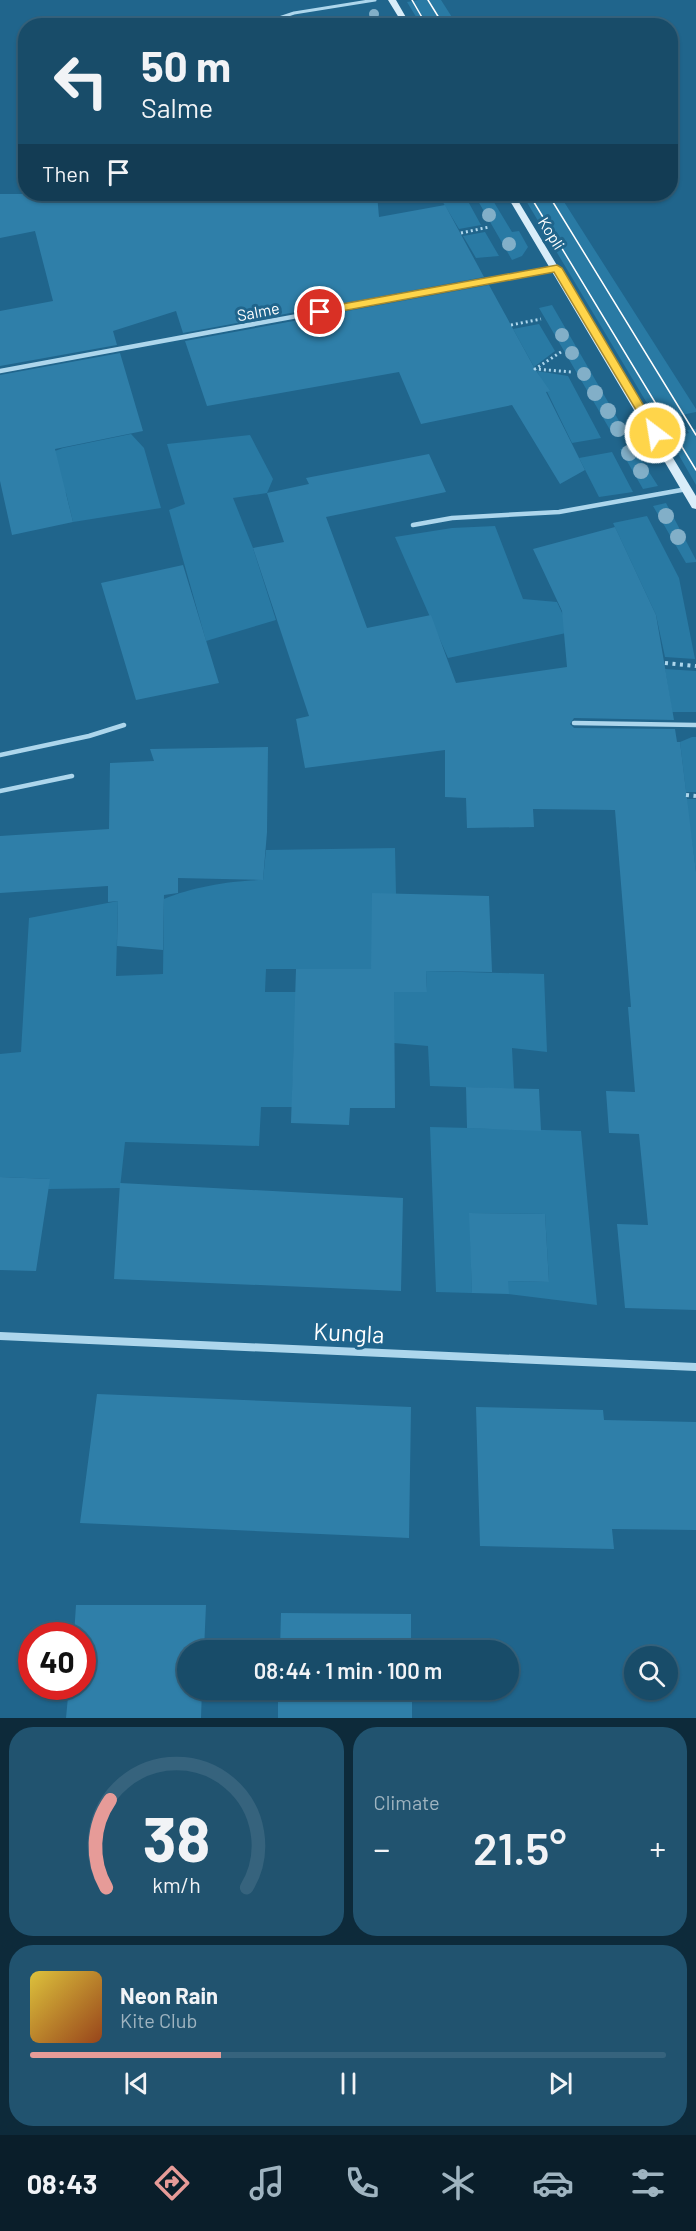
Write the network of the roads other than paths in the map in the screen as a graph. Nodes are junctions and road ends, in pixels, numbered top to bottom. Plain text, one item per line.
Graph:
1 (375, 0) edge
2 (392, 0) edge
3 (279, 18) edge
4 (403, 18) edge
5 (514, 201) edge
6 (557, 268) junction
7 (0, 371) edge
8 (687, 489) junction
9 (696, 505) edge
10 (413, 525) dead end
11 (574, 723) dead end
12 (124, 725) dead end
13 (696, 725) edge
14 (0, 755) edge
15 (72, 776) dead end
16 (0, 791) edge
17 (0, 1336) edge
18 (696, 1367) edge

1 - 3 lane
2 - 4 street
5 - 6 street, Kopli
6 - 7 street, Salme
6 - 8 street, Kopli
8 - 9 street, Kopli
8 - 10 lane
11 - 13 lane
12 - 14 lane
15 - 16 lane
17 - 18 street, Kungla

